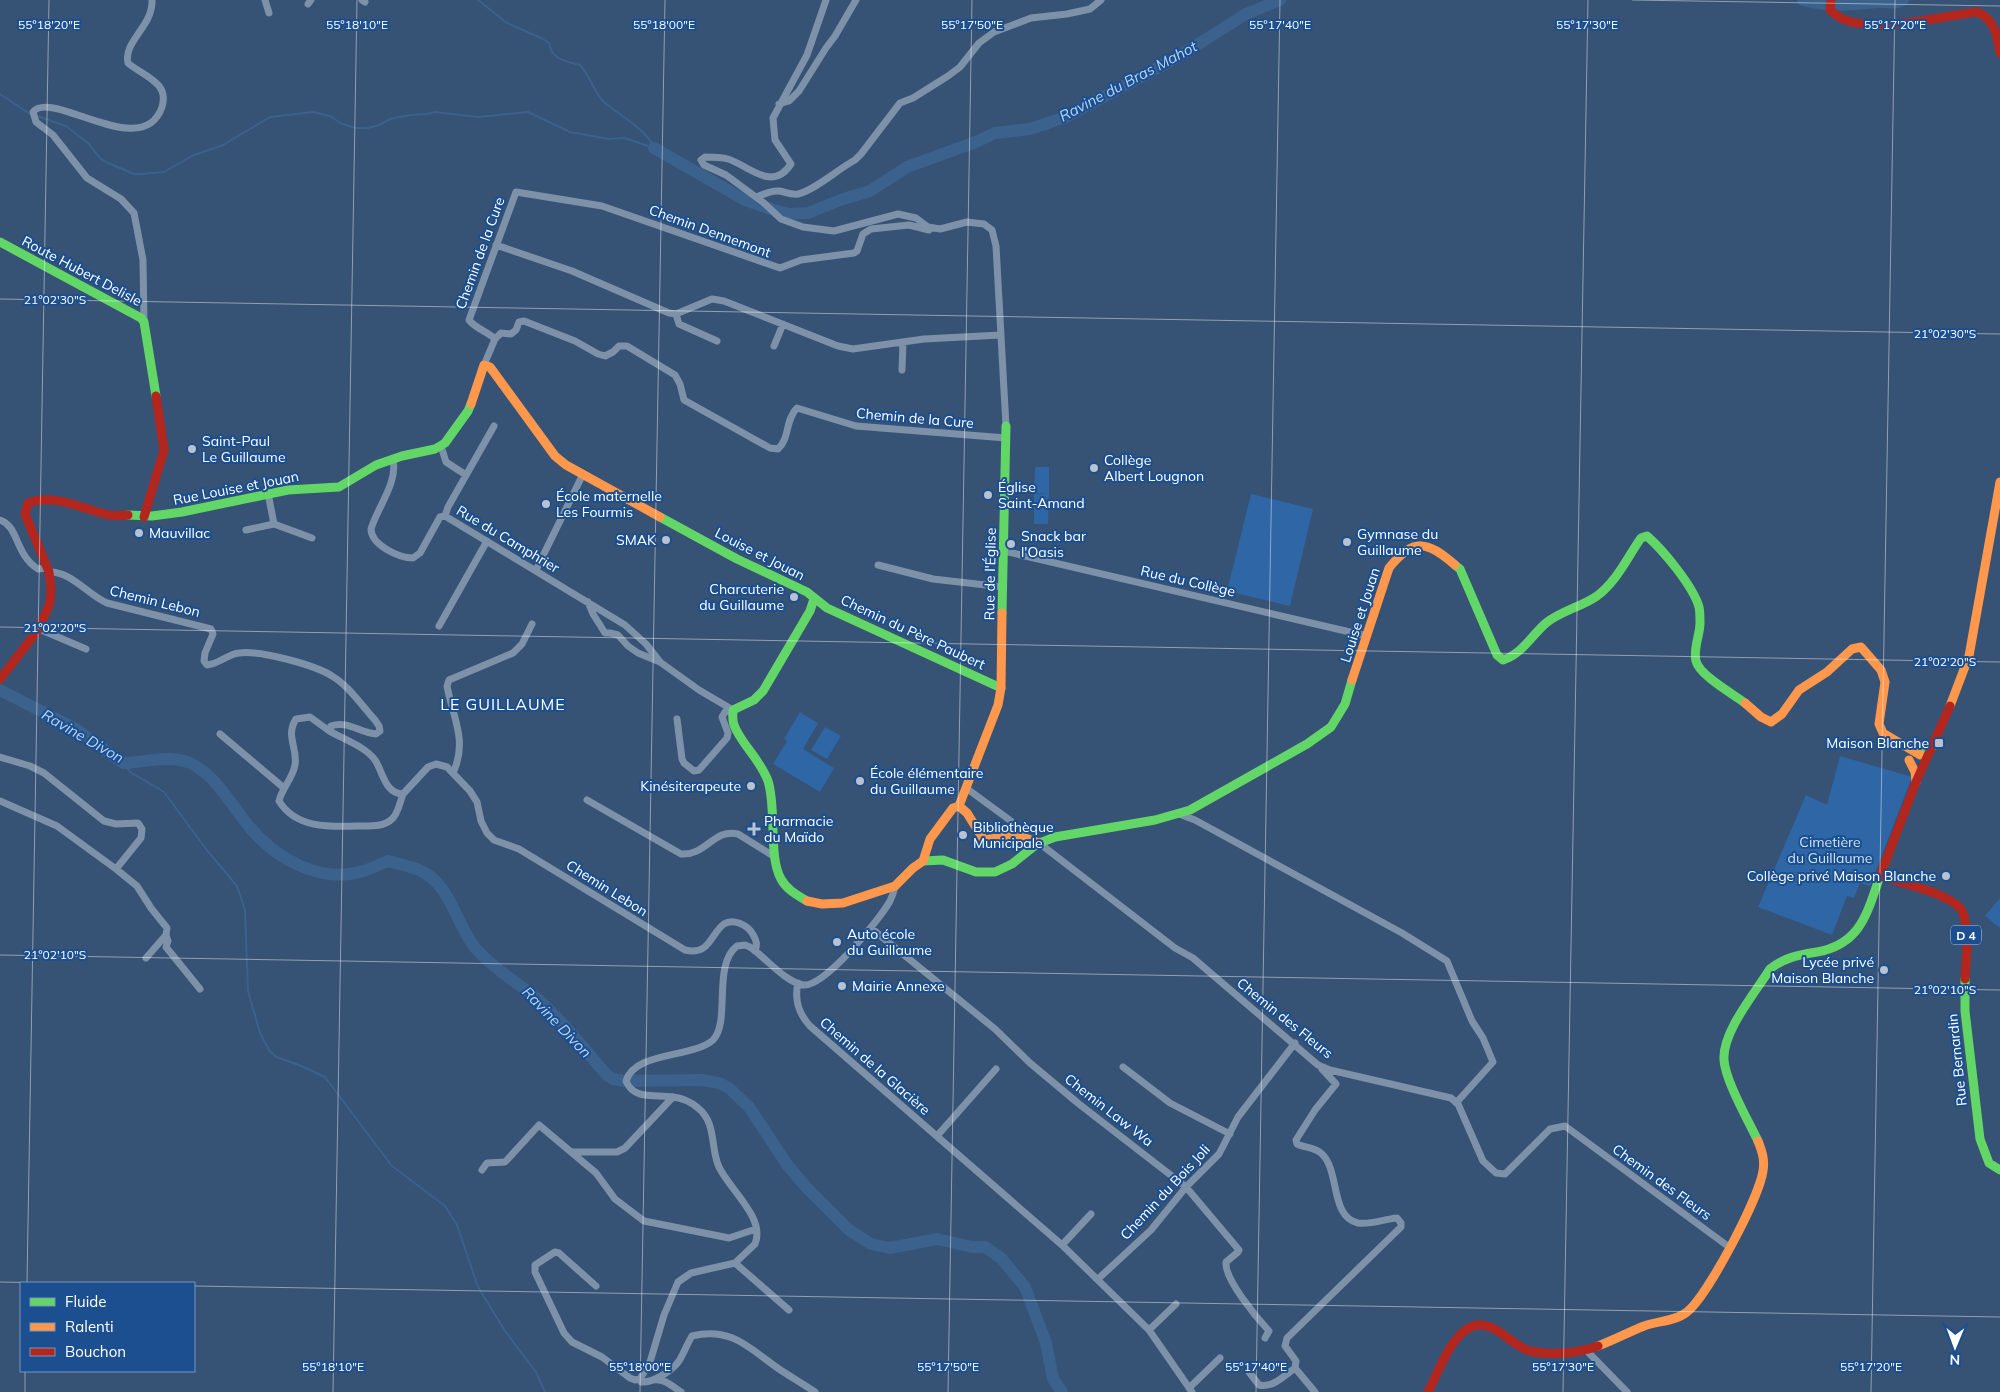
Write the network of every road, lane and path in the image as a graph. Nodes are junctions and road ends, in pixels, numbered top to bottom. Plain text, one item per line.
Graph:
1 (152, 0) edge
2 (265, 0) edge
3 (826, 0) edge
4 (856, 0) edge
5 (1101, 0) edge
6 (1831, 0) edge
7 (268, 13) dead end
8 (2000, 53) edge
9 (779, 104) junction
10 (516, 192) joint
11 (757, 198) junction
12 (940, 229) junction
13 (0, 242) edge
14 (496, 245) junction
15 (996, 246) joint
16 (676, 314) junction
17 (144, 322) junction
18 (783, 324) junction
19 (1002, 335) junction
20 (495, 339) junction
21 (717, 341) dead end
22 (903, 342) junction
23 (774, 346) dead end
24 (484, 365) junction
25 (902, 370) dead end
26 (494, 426) dead end
27 (1006, 426) joint
28 (1006, 438) junction
29 (441, 446) junction
30 (393, 459) junction
31 (466, 474) junction
32 (583, 474) junction
33 (2000, 482) edge
34 (268, 493) junction
35 (445, 516) junction
36 (144, 517) junction
37 (0, 520) edge
38 (274, 524) junction
39 (246, 530) dead end
40 (312, 538) dead end
41 (487, 541) junction
42 (1004, 551) junction
43 (878, 565) dead end
44 (48, 570) junction
45 (536, 570) junction
46 (1003, 587) junction
47 (814, 599) junction
48 (588, 602) junction
49 (532, 624) dead end
50 (439, 626) dead end
51 (39, 629) junction
52 (1367, 636) junction
53 (86, 649) dead end
54 (660, 662) junction
55 (0, 679) edge
56 (1001, 688) junction
57 (733, 710) junction
58 (677, 719) dead end
59 (328, 730) junction
60 (220, 734) dead end
61 (1900, 744) junction
62 (1933, 746) junction
63 (1916, 751) junction
64 (0, 756) edge
65 (1909, 760) junction
66 (1925, 764) junction
67 (453, 773) junction
68 (1916, 782) junction
69 (284, 788) junction
70 (966, 788) junction
71 (402, 794) junction
72 (587, 800) dead end
73 (0, 801) edge
74 (959, 806) junction
75 (1179, 814) junction
76 (1012, 822) dead end
77 (1039, 843) junction
78 (775, 857) junction
79 (923, 861) junction
80 (116, 869) junction
81 (1880, 876) junction
82 (895, 886) junction
83 (871, 928) junction
84 (166, 935) junction
85 (755, 951) junction
86 (146, 958) dead end
87 (798, 983) junction
88 (200, 989) dead end
89 (1294, 1043) junction
90 (1318, 1065) junction
91 (1123, 1067) dead end
92 (996, 1069) dead end
93 (672, 1097) junction
94 (1456, 1103) junction
95 (1230, 1134) junction
96 (937, 1136) junction
97 (573, 1152) junction
98 (482, 1170) dead end
99 (2000, 1170) edge
100 (1186, 1187) junction
101 (1091, 1214) dead end
102 (756, 1228) junction
103 (1062, 1245) junction
104 (1729, 1247) junction
105 (735, 1263) junction
106 (1098, 1279) junction
107 (596, 1286) dead end
108 (1176, 1304) dead end
109 (788, 1310) dead end
110 (1149, 1330) junction
111 (1265, 1338) dead end
112 (1586, 1350) junction
113 (1220, 1358) dead end
114 (1295, 1368) junction
115 (1248, 1372) dead end
116 (640, 1378) junction
117 (652, 1380) junction
118 (1191, 1390) edge
119 (680, 1392) edge
120 (816, 1392) edge
121 (1315, 1392) edge
122 (1428, 1392) edge
123 (1627, 1392) edge

1 - 17 street
2 - 7 street
3 - 9 street
4 - 9 street
5 - 11 street
6 - 8 main road
9 - 11 street
10 - 12 street, Chemin Dennemont
10 - 14 street, Chemin de la Cure
11 - 12 street
12 - 15 street, Chemin Dennemont
13 - 17 main road, Route Hubert Delisle
14 - 16 street
14 - 20 street, Chemin de la Cure
15 - 19 street, Rue de l'Église
16 - 18 street
16 - 21 street
17 - 36 main road, Route Hubert Delisle
18 - 22 street
18 - 23 street
19 - 22 street
19 - 27 street, Rue de l'Église
20 - 24 street
20 - 28 street, Chemin de la Cure
22 - 25 street
24 - 29 main road
24 - 32 main road, Louise et Jouan
26 - 31 street
27 - 28 main road, Rue de l'Église
28 - 42 main road, Rue de l'Église
29 - 30 main road, Rue Louise et Jouan
29 - 31 street
30 - 34 main road, Rue Louise et Jouan
30 - 35 street, Rue du Camphrier
31 - 35 street
32 - 45 street
32 - 47 main road, Louise et Jouan
33 - 62 main road
34 - 36 main road, Rue Louise et Jouan
34 - 38 street
35 - 41 street, Rue du Camphrier
36 - 44 main road
37 - 44 street, Chemin Lebon
38 - 39 street
38 - 40 street
41 - 45 street, Rue du Camphrier
41 - 50 street
42 - 46 main road, Rue de l'Église
42 - 52 street, Rue du Collège
43 - 46 street
44 - 51 main road
44 - 59 street, Chemin Lebon
45 - 48 street, Rue du Camphrier
46 - 56 main road, Rue de l'Église
47 - 56 main road, Chemin du Père Paubert
47 - 57 main road, Louise et Jouan
48 - 54 street, Rue du Camphrier
48 - 54 street, Rue du Camphrier
49 - 67 street
51 - 53 street
51 - 55 main road
52 - 61 main road, Louise et Jouan
52 - 75 main road, Louise et Jouan
54 - 57 street, Rue du Camphrier
56 - 70 main road, Rue de l'Église
57 - 58 street
57 - 78 main road
59 - 69 street
59 - 71 street
60 - 69 street
61 - 63 main road, Louise et Jouan
61 - 65 main road, Louise et Jouan
62 - 63 main road
62 - 66 main road
63 - 66 main road
64 - 80 street
65 - 66 main road
65 - 68 main road, Louise et Jouan
66 - 68 main road
67 - 71 street
67 - 85 street, Chemin Lebon
68 - 81 main road
69 - 71 street
70 - 74 main road, Rue de l'Église
70 - 76 street
72 - 78 street
73 - 80 street
74 - 77 main road
74 - 79 main road
75 - 77 main road, Louise et Jouan
75 - 94 street
77 - 79 main road, Louise et Jouan
77 - 89 street, Chemin des Fleurs
78 - 82 main road
79 - 82 main road
80 - 84 street
81 - 99 main road, Rue Bernardin / D 4
81 - 104 main road
82 - 83 street
83 - 87 street
83 - 100 street, Chemin Law Wa
84 - 86 street
84 - 88 street
85 - 87 street
85 - 93 street
87 - 96 street, Chemin de la Glacière
89 - 90 street, Chemin des Fleurs
89 - 95 street, Chemin du Bois Joli
90 - 94 street, Chemin des Fleurs
90 - 114 street
91 - 95 street
92 - 96 street
93 - 97 street
93 - 102 street
94 - 104 street, Chemin des Fleurs
95 - 100 street, Chemin du Bois Joli
96 - 103 street, Chemin de la Glacière
97 - 98 street
97 - 102 street
100 - 106 street, Chemin du Bois Joli
100 - 111 street, Chemin Law Wa
101 - 103 street
102 - 105 street
103 - 106 street, Chemin de la Glacière
104 - 112 main road
105 - 109 street
105 - 116 street
106 - 110 street, Chemin de la Glacière
107 - 116 street
108 - 110 street
110 - 118 street, Chemin de la Glacière
112 - 122 main road
112 - 123 street
113 - 118 street
114 - 115 street
114 - 121 street
116 - 117 street
117 - 119 street
117 - 120 street

